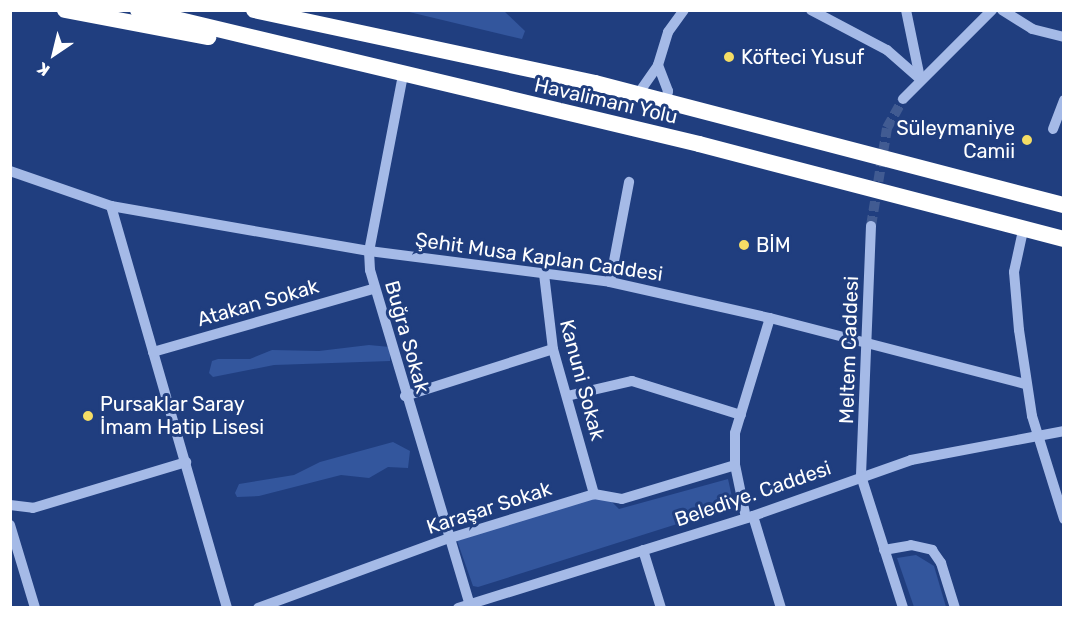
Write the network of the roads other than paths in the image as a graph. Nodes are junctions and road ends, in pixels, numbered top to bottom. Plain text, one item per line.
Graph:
1 (65, 10) edge
2 (138, 10) edge
3 (254, 10) edge
4 (277, 10) edge
5 (684, 10) edge
6 (811, 10) edge
7 (906, 10) edge
8 (992, 10) edge
9 (1002, 10) edge
10 (317, 25) junction
11 (1064, 37) edge
12 (292, 48) junction
13 (658, 65) junction
14 (403, 75) junction
15 (920, 79) junction
16 (638, 94) junction
17 (903, 99) tunnel mouth
18 (666, 100) junction
19 (1064, 100) edge
20 (1053, 129) dead end
21 (10, 171) edge
22 (629, 182) dead end
23 (1064, 205) edge
24 (111, 206) junction
25 (871, 226) tunnel mouth
26 (1024, 226) junction
27 (1064, 238) edge
28 (369, 251) junction
29 (544, 274) junction
30 (610, 282) junction
31 (373, 289) junction
32 (770, 318) junction
33 (869, 344) junction
34 (554, 349) junction
35 (153, 352) junction
36 (1026, 384) junction
37 (405, 396) junction
38 (567, 396) junction
39 (741, 415) junction
40 (1064, 431) edge
41 (1038, 434) junction
42 (186, 462) junction
43 (735, 465) junction
44 (861, 476) junction
45 (594, 494) junction
46 (10, 505) edge
47 (749, 517) junction
48 (1064, 519) edge
49 (10, 525) edge
50 (447, 539) junction
51 (643, 550) junction
52 (884, 550) junction
53 (470, 606) edge
54 (35, 608) edge
55 (227, 608) edge
56 (258, 608) edge
57 (458, 608) edge
58 (662, 608) edge
59 (781, 608) edge
60 (903, 608) edge
61 (955, 608) edge

1 - 12 highway
2 - 12 highway, Havalimanı Yolu
3 - 10 highway, Havalimanı Yolu
4 - 10 highway
5 - 13 street
6 - 15 street
7 - 15 street
8 - 15 street
9 - 11 street
10 - 16 highway, Havalimanı Yolu
12 - 14 highway, Havalimanı Yolu
13 - 16 street
13 - 18 street
14 - 26 highway, Havalimanı Yolu
14 - 28 street, Buğra Sokak
15 - 17 street
16 - 18 highway, Havalimanı Yolu
18 - 23 highway, Havalimanı Yolu
19 - 20 street
21 - 24 street, Şehit Musa Kaplan Caddesi
22 - 30 street
24 - 28 street, Şehit Musa Kaplan Caddesi
24 - 35 street
25 - 33 street, Meltem Caddesi
26 - 27 highway, Havalimanı Yolu
26 - 36 street
28 - 29 street, Şehit Musa Kaplan Caddesi
28 - 31 street, Buğra Sokak
29 - 30 street, Şehit Musa Kaplan Caddesi
29 - 34 street, Kanuni Sokak
30 - 32 street, Şehit Musa Kaplan Caddesi
31 - 35 street, Atakan Sokak
31 - 37 street, Buğra Sokak
32 - 33 street, Şehit Musa Kaplan Caddesi
32 - 39 street
33 - 36 street, Şehit Musa Kaplan Caddesi
33 - 44 street, Meltem Caddesi
34 - 37 street
34 - 38 street, Kanuni Sokak
35 - 42 street
36 - 41 street
37 - 50 street, Buğra Sokak
38 - 39 street
38 - 45 street, Kanuni Sokak
39 - 43 street
40 - 41 street, Belediye. Caddesi
41 - 44 street, Belediye. Caddesi
41 - 48 street
42 - 46 street
42 - 55 street
43 - 45 street, Karaşar Sokak
43 - 47 street
44 - 47 street, Belediye. Caddesi
44 - 52 street
45 - 50 street, Karaşar Sokak
47 - 51 street, Belediye. Caddesi
47 - 59 street
49 - 54 street
50 - 53 street, Buğra Sokak
50 - 56 street, Karaşar Sokak
51 - 53 street, Belediye. Caddesi
51 - 58 street
52 - 60 street
52 - 61 street
53 - 57 street, Belediye. Caddesi

